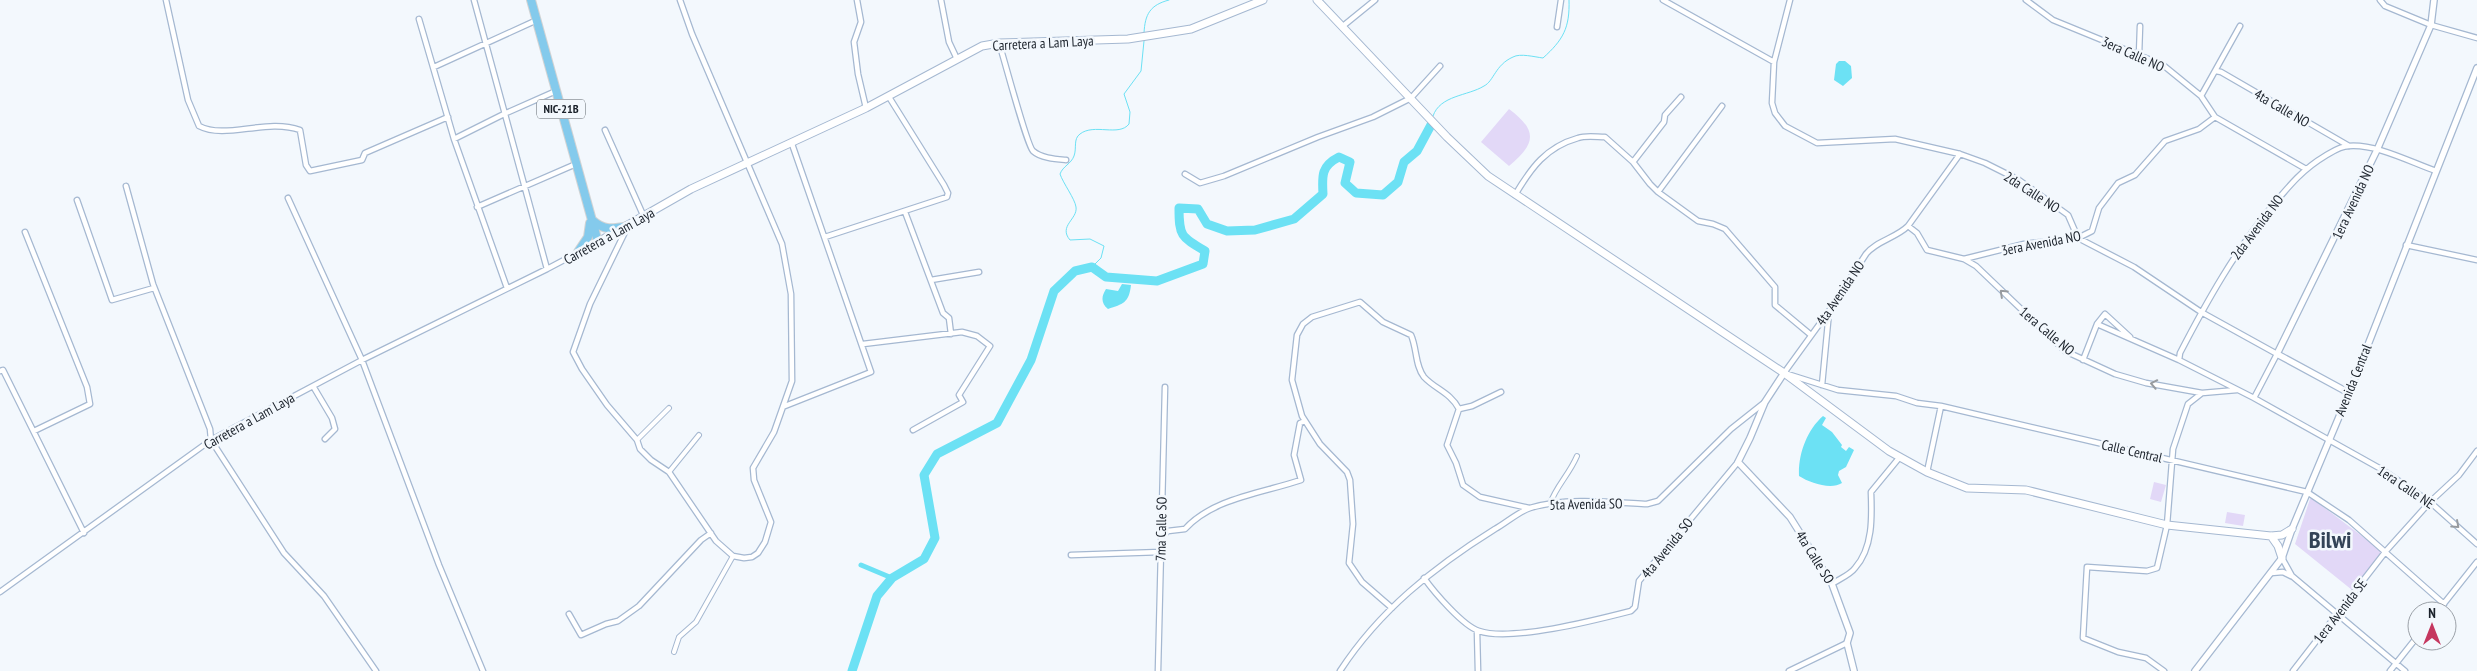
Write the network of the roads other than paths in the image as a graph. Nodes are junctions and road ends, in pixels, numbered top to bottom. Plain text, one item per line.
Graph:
1 (166, 0) edge
2 (474, 0) edge
3 (532, 0) edge
4 (680, 0) edge
5 (856, 0) edge
6 (942, 0) edge
7 (1263, 0) edge
8 (1317, 0) edge
9 (1375, 0) edge
10 (1561, 0) edge
11 (1663, 0) edge
12 (1790, 0) edge
13 (2026, 0) edge
14 (2380, 0) edge
15 (2434, 0) edge
16 (419, 20) dead end
17 (537, 20) junction
18 (2431, 25) junction
19 (1343, 26) junction
20 (2140, 26) dead end
21 (2240, 26) dead end
22 (1556, 27) dead end
23 (2477, 38) edge
24 (486, 43) junction
25 (999, 43) junction
26 (2139, 55) junction
27 (957, 59) junction
28 (1774, 62) junction
29 (1440, 66) dead end
30 (434, 67) junction
31 (2477, 68) edge
32 (2216, 71) junction
33 (556, 91) junction
34 (1409, 96) junction
35 (2201, 96) junction
36 (889, 97) junction
37 (1681, 97) dead end
38 (1722, 106) dead end
39 (866, 108) junction
40 (504, 114) junction
41 (2215, 117) junction
42 (448, 118) junction
43 (605, 130) dead end
44 (454, 139) junction
45 (792, 144) junction
46 (2349, 146) junction
47 (2378, 150) junction
48 (1960, 154) junction
49 (1066, 160) dead end
50 (1633, 162) junction
51 (746, 163) junction
52 (576, 164) junction
53 (2306, 169) junction
54 (2436, 171) junction
55 (1185, 174) dead end
56 (126, 186) dead end
57 (525, 186) junction
58 (1658, 192) junction
59 (1515, 195) junction
60 (288, 198) dead end
61 (77, 200) dead end
62 (476, 206) junction
63 (905, 212) junction
64 (644, 217) junction
65 (591, 219) junction
66 (628, 226) junction
67 (1908, 226) junction
68 (25, 232) dead end
69 (825, 237) junction
70 (2078, 238) junction
71 (598, 242) junction
72 (2406, 245) junction
73 (578, 252) junction
74 (1964, 259) junction
75 (2477, 260) edge
76 (547, 269) junction
77 (979, 272) dead end
78 (931, 280) junction
79 (154, 288) junction
80 (507, 288) junction
81 (1829, 312) junction
82 (2201, 312) junction
83 (2097, 324) junction
84 (952, 334) junction
85 (1811, 335) junction
86 (2132, 339) junction
87 (863, 344) junction
88 (2277, 354) junction
89 (362, 360) junction
90 (2082, 360) junction
91 (2179, 360) junction
92 (0, 371) edge
93 (1784, 373) junction
94 (1822, 385) junction
95 (313, 386) junction
96 (1165, 387) dead end
97 (2237, 390) junction
98 (1501, 392) dead end
99 (2202, 393) junction
100 (2349, 393) junction
101 (2254, 398) junction
102 (1765, 402) junction
103 (785, 406) junction
104 (1940, 406) junction
105 (669, 408) dead end
106 (1459, 409) junction
107 (1306, 422) junction
108 (913, 430) dead end
109 (34, 431) junction
110 (699, 435) dead end
111 (325, 439) dead end
112 (211, 440) junction
113 (637, 440) junction
114 (2328, 441) junction
115 (2477, 453) edge
116 (1577, 456) dead end
117 (1899, 458) junction
118 (2172, 460) junction
119 (1738, 462) junction
120 (669, 472) junction
121 (1927, 472) junction
122 (2307, 492) junction
123 (2430, 502) junction
124 (1550, 504) junction
125 (1529, 508) junction
126 (2168, 525) junction
127 (2292, 529) junction
128 (84, 533) junction
129 (711, 533) junction
130 (1162, 536) junction
131 (2271, 536) junction
132 (2477, 544) edge
133 (1161, 552) junction
134 (2386, 552) junction
135 (1071, 555) dead end
136 (733, 556) junction
137 (2282, 558) junction
138 (2477, 562) edge
139 (2271, 573) junction
140 (2292, 576) junction
141 (1424, 578) junction
142 (1832, 584) junction
143 (0, 592) edge
144 (2441, 601) edge
145 (2446, 601) edge
146 (1392, 608) junction
147 (570, 614) dead end
148 (2337, 615) junction
149 (1477, 631) junction
150 (1847, 642) junction
151 (2407, 650) edge
152 (674, 652) dead end
153 (2396, 664) junction
154 (376, 671) edge
155 (483, 671) edge
156 (1158, 671) edge
157 (1340, 671) edge
158 (1478, 671) edge
159 (1789, 671) edge
160 (1854, 671) edge
161 (2164, 671) edge
162 (2195, 671) edge
163 (2293, 671) edge
164 (2390, 671) edge
165 (2405, 671) edge

1 - 42 street
2 - 24 street
3 - 17 highway, NIC-21B
4 - 51 street
5 - 39 street
6 - 27 street
7 - 25 main road, Carretera a Lam Laya
8 - 19 main road
9 - 19 street
10 - 22 street
11 - 28 street
12 - 28 street
13 - 26 street, 3era Calle NO
14 - 18 street
15 - 18 street, 1era Avenida NO
16 - 30 street
17 - 24 street
17 - 33 highway, NIC-21B
18 - 23 street
18 - 47 street, 1era Avenida NO
19 - 34 main road
20 - 26 street
21 - 32 street
24 - 30 street
24 - 40 street
25 - 27 main road, Carretera a Lam Laya
25 - 49 street
26 - 35 street, 3era Calle NO
27 - 36 main road, Carretera a Lam Laya
28 - 48 street, 2da Calle NO
29 - 34 street
30 - 42 street
31 - 54 street, Avenida Central
32 - 35 street
32 - 46 street, 4ta Calle NO
33 - 40 street
33 - 52 highway, NIC-21B
34 - 55 street
34 - 59 main road
35 - 41 street, 3era Calle NO
36 - 39 main road, Carretera a Lam Laya
36 - 63 street
37 - 50 street
38 - 58 street
39 - 45 main road, Carretera a Lam Laya
40 - 44 street
40 - 57 street
41 - 53 street, 3era Calle NO
41 - 70 street, 3era Avenida NO
42 - 44 street
43 - 64 street
44 - 62 street
45 - 51 main road, Carretera a Lam Laya
45 - 69 street
46 - 47 street
46 - 53 street, 2da Avenida NO
47 - 54 street
47 - 88 street, 1era Avenida NO
48 - 67 street, 4ta Avenida NO
48 - 70 street, 2da Calle NO
50 - 58 street
50 - 59 street
51 - 64 main road, Carretera a Lam Laya
51 - 103 street
52 - 57 street
52 - 65 highway, NIC-21B
53 - 82 street, 2da Avenida NO
54 - 72 street, Avenida Central
56 - 79 street
57 - 62 street
57 - 76 street
58 - 85 street
59 - 93 main road
60 - 89 street
61 - 79 street
62 - 80 street
63 - 69 street
63 - 78 street
64 - 66 main road, Carretera a Lam Laya
65 - 66 highway
65 - 71 highway, NIC-21B
65 - 73 highway
66 - 71 main road, Carretera a Lam Laya
66 - 113 street
67 - 74 street
67 - 81 street, 4ta Avenida NO
68 - 109 street
69 - 87 street
70 - 74 street, 3era Avenida NO
70 - 82 street
71 - 73 street, Carretera a Lam Laya
72 - 75 street
72 - 100 street, Avenida Central
73 - 76 street, Carretera a Lam Laya
90 -> 74 street, 1era Calle NO
76 - 80 street, Carretera a Lam Laya
77 - 78 street
78 - 84 street
79 - 112 street
80 - 89 street, Carretera a Lam Laya
81 - 85 street, 4ta Avenida NO
81 - 94 street
82 - 88 street
82 - 91 street, 2da Avenida NO
83 - 86 street
83 - 86 street
83 - 90 street
84 - 87 street
84 - 108 street
85 - 93 street, 4ta Avenida NO
86 - 91 street
87 - 103 street
88 - 100 street
88 - 101 street, 1era Avenida NO
89 - 95 street, Carretera a Lam Laya
89 - 155 street
99 -> 90 street, 1era Calle NO
91 - 97 street
92 - 109 street
93 - 94 street, Calle Central
93 - 102 street, 4ta Avenida SO
93 - 117 main road
94 - 104 street, Calle Central
95 - 111 street
95 - 112 street, Carretera a Lam Laya
96 - 130 street, 7ma Calle SO
97 - 99 street
97 - 101 street
98 - 106 street
99 - 118 street
100 - 114 street, Avenida Central
101 - 114 street
102 - 119 street, 4ta Avenida SO
102 - 124 street, 5ta Avenida SO
103 - 136 street
104 - 118 street, Calle Central
104 - 121 street
105 - 113 street
106 - 107 street
106 - 125 street
107 - 130 street
107 - 146 street
109 - 128 street
110 - 120 street
112 - 128 street, Carretera a Lam Laya
112 - 154 street
113 - 120 street
114 - 122 street, Avenida Central
114 - 123 street, 1era Calle NE
115 - 123 street, 1era Avenida SE
116 - 124 street
117 - 121 main road
117 - 142 street
118 - 122 street, Calle Central
118 - 126 street
119 - 142 street, 4ta Calle SO
119 - 149 street, 4ta Avenida SO
120 - 129 street
121 - 126 main road
122 - 127 street, Avenida Central
122 - 134 street, Calle Central
123 -> 132 street, 1era Calle NE
123 - 134 street, 1era Avenida SE
124 - 125 street, 5ta Avenida SO
125 - 141 street, 5ta Avenida SO
126 - 131 main road
126 - 161 street
127 - 131 main road
127 - 137 street, Avenida Central
128 - 143 street, Carretera a Lam Laya
129 - 136 street
129 - 147 street
130 - 133 street, 7ma Calle SO
131 - 137 main road
133 - 135 street
133 - 156 street, 7ma Calle SO
134 - 144 street, Calle Central
134 - 148 street, 1era Avenida SE
136 - 152 street
137 - 139 street, Avenida Central
137 - 140 street
138 - 145 street
139 - 140 street
139 - 162 street, Avenida Central
140 - 148 street
141 - 146 street, 5ta Avenida SO
141 - 149 street
142 - 150 street, 4ta Calle SO
146 - 157 street, 5ta Avenida SO
148 - 153 street
148 - 163 street, 1era Avenida SE
149 - 158 street
150 - 159 street
150 - 160 street, 4ta Calle SO
151 - 153 street
153 - 164 street
153 - 165 street

